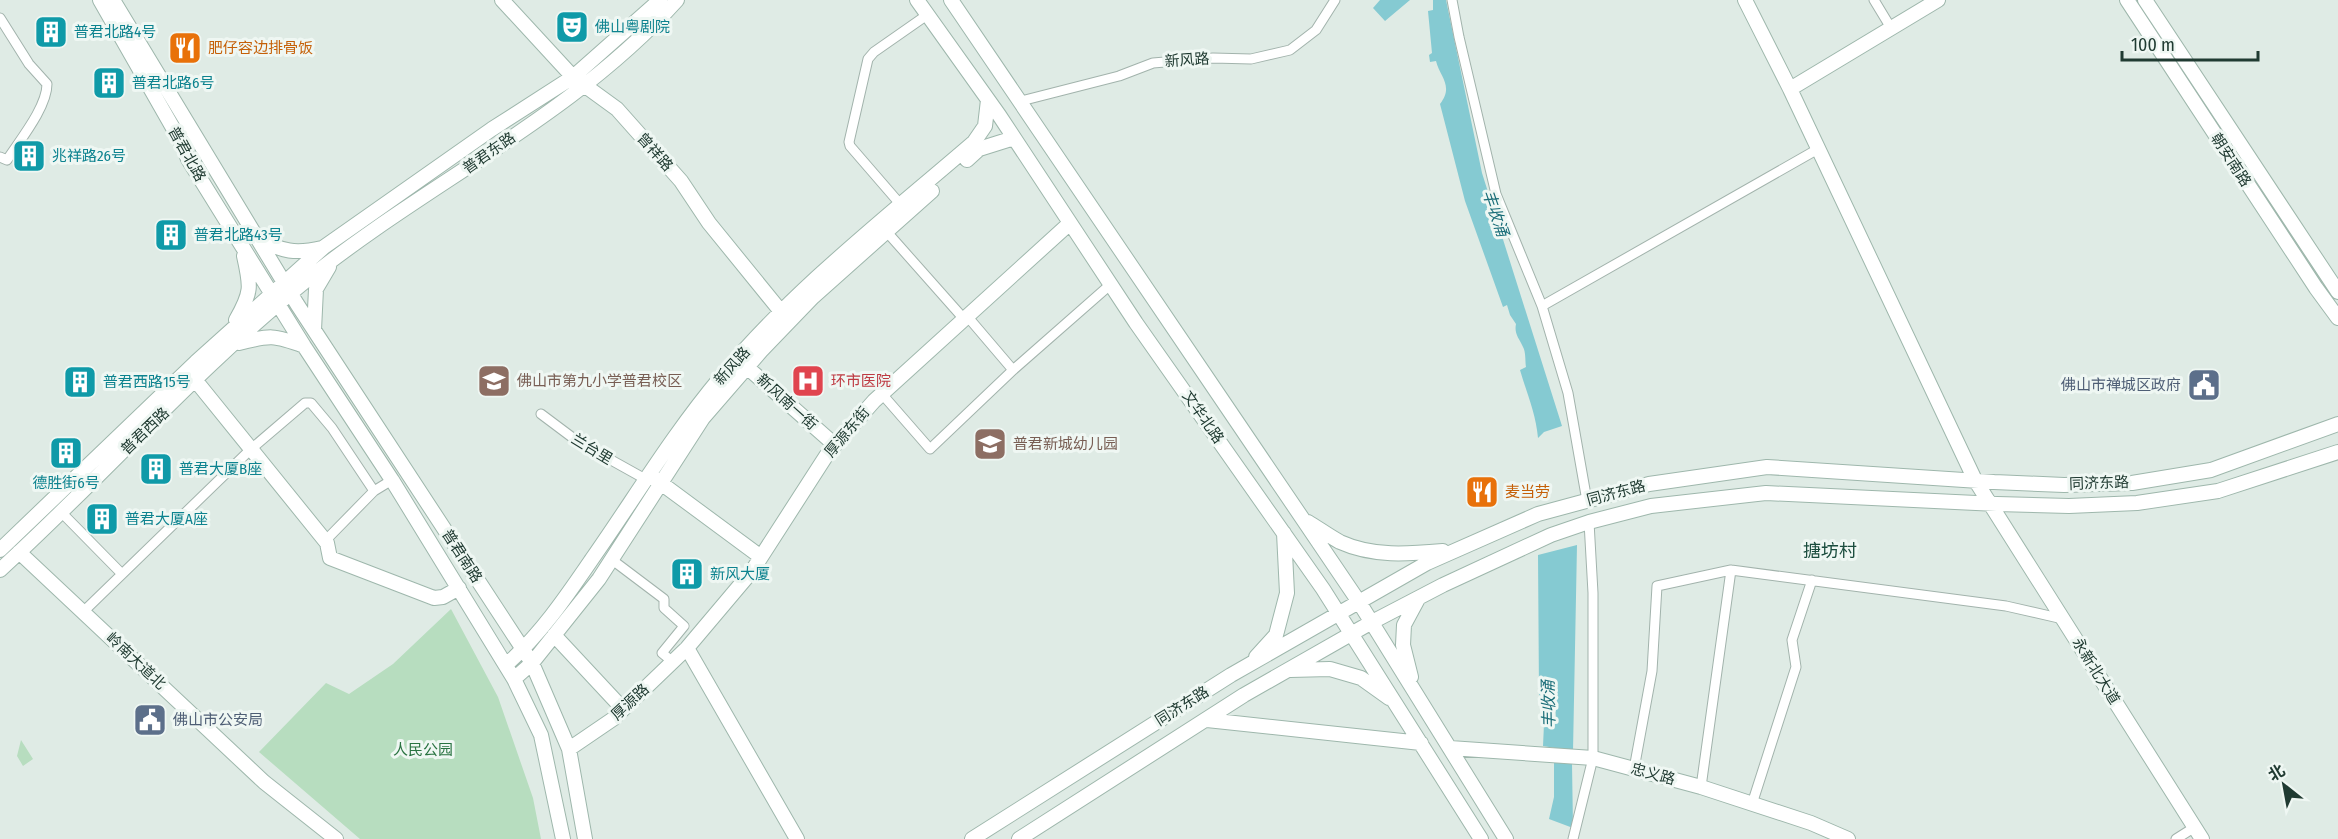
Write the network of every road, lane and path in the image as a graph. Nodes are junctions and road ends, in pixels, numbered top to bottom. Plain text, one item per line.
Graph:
1 (100, 0) edge
2 (113, 0) edge
3 (502, 0) edge
4 (660, 0) edge
5 (677, 0) edge
6 (916, 0) edge
7 (951, 0) edge
8 (1335, 0) edge
9 (1452, 0) edge
10 (1745, 0) edge
11 (1874, 0) edge
12 (1938, 0) edge
13 (2127, 0) edge
14 (2145, 0) edge
15 (927, 15) junction
16 (0, 18) edge
17 (1891, 28) junction
18 (573, 77) junction
19 (586, 86) junction
20 (1790, 89) junction
21 (988, 100) junction
22 (1021, 101) junction
23 (1014, 138) junction
24 (1818, 149) junction
25 (0, 157) edge
26 (901, 205) junction
27 (1070, 223) junction
28 (886, 231) junction
29 (258, 237) junction
30 (240, 242) junction
31 (324, 247) junction
32 (332, 261) junction
33 (1111, 284) junction
34 (287, 288) junction
35 (2338, 292) edge
36 (275, 299) junction
37 (1542, 306) junction
38 (786, 316) junction
39 (965, 318) junction
40 (2338, 318) edge
41 (314, 330) junction
42 (231, 340) junction
43 (304, 346) junction
44 (743, 363) junction
45 (1013, 370) junction
46 (196, 381) junction
47 (882, 394) junction
48 (541, 414) dead end
49 (2338, 418) edge
50 (2331, 427) edge
51 (835, 445) junction
52 (250, 450) junction
53 (2336, 454) edge
54 (653, 479) junction
55 (392, 480) junction
56 (1975, 480) junction
57 (374, 491) junction
58 (1587, 501) junction
59 (1989, 504) junction
60 (61, 512) junction
61 (1303, 518) junction
62 (1589, 522) junction
63 (1284, 533) junction
64 (325, 541) junction
65 (0, 550) edge
66 (1457, 550) junction
67 (19, 552) junction
68 (761, 557) junction
69 (611, 559) junction
70 (0, 570) edge
71 (1731, 570) junction
72 (122, 574) junction
73 (1812, 580) junction
74 (459, 588) junction
75 (1418, 598) junction
76 (1359, 602) junction
77 (83, 612) junction
78 (1339, 614) junction
79 (2063, 619) junction
80 (1372, 622) junction
81 (1352, 633) junction
82 (554, 635) junction
83 (687, 648) junction
84 (524, 650) junction
85 (673, 662) junction
86 (532, 663) junction
87 (507, 665) junction
88 (1247, 666) junction
89 (1288, 670) junction
90 (514, 679) junction
91 (1414, 691) junction
92 (1396, 703) junction
93 (623, 709) junction
94 (1207, 720) junction
95 (1421, 743) junction
96 (1450, 748) junction
97 (569, 749) junction
98 (1589, 758) junction
99 (1634, 769) junction
100 (1701, 787) junction
101 (1752, 804) junction
102 (2199, 833) edge
103 (336, 839) edge
104 (563, 839) edge
105 (585, 839) edge
106 (797, 839) edge
107 (972, 839) edge
108 (1018, 839) edge
109 (1481, 839) edge
110 (1506, 839) edge
111 (1573, 839) edge
112 (1848, 839) edge
113 (2176, 839) edge

1 - 30 main road, 普君北路
2 - 29 main road, 普君北路
3 - 18 main road, 曾祥路
4 - 18 main road, 普君东路
5 - 19 main road, 普君东路
6 - 15 main road, 文华北路
7 - 22 main road, 文华北路
8 - 22 street, 新风路
9 - 37 street
10 - 20 main road, 永新北大道
11 - 17 street
12 - 17 main road
13 - 40 main road, 朝安南路
14 - 35 main road, 朝安南路
15 - 21 main road, 文华北路
15 - 26 street
16 - 25 street
17 - 20 main road
18 - 19 main road, 曾祥路
18 - 31 main road, 普君东路
19 - 32 main road, 普君东路
19 - 38 main road, 曾祥路
20 - 24 main road, 永新北大道
21 - 23 main road, 文华北路
21 - 26 main road, 新风路
22 - 61 main road, 文华北路
23 - 27 main road, 文华北路
23 - 28 main road, 新风路
24 - 37 street
24 - 56 main road, 永新北大道
26 - 38 main road, 新风路
27 - 33 main road, 文华北路
27 - 39 main road, 厚源东街
28 - 38 main road, 新风路
28 - 39 street
29 - 31 main road
29 - 34 main road, 普君北路
30 - 36 main road, 普君北路
30 - 42 main road
31 - 34 main road, 普君东路
32 - 34 main road, 普君东路
32 - 41 main road
33 - 45 street
33 - 63 main road, 文华北路
34 - 36 main road, 普君西路
34 - 41 main road, 普君南路
36 - 42 main road, 普君西路
36 - 43 main road, 普君南路
37 - 58 street
38 - 44 main road, 新风路
39 - 45 street
39 - 47 main road, 厚源东街
41 - 84 main road, 普君南路
42 - 43 main road
42 - 46 main road, 普君西路
42 - 65 main road, 普君西路
43 - 55 main road, 普君南路
44 - 51 main road, 新风南一街
44 - 54 main road, 新风路
45 - 47 street
46 - 52 main road, 普君南路
46 - 60 main road, 普君西路
47 - 51 main road, 厚源东街
48 - 54 street, 兰台里
49 - 50 main road
50 - 56 main road, 同济东路
51 - 68 main road, 厚源东街
52 - 57 street
52 - 64 main road, 普君南路
52 - 72 street
53 - 59 main road, 同济东路
54 - 68 main road
54 - 69 main road, 新风路
54 - 84 main road, 新风路
55 - 57 street
55 - 74 main road, 普君南路
56 - 58 main road, 同济东路
56 - 59 main road, 永新北大道
57 - 64 street
58 - 66 main road, 同济东路
59 - 62 main road, 同济东路
59 - 79 main road, 永新北大道
60 - 67 main road, 普君西路
60 - 72 street
61 - 66 main road
61 - 76 main road, 文华北路
62 - 75 main road, 同济东路
62 - 98 street
63 - 78 main road, 文华北路
63 - 88 main road
64 - 74 main road, 普君南路
66 - 76 main road, 同济东路
67 - 70 main road, 普君西路
67 - 77 main road, 岭南大道北
68 - 83 main road, 厚源东街
69 - 82 main road, 新风路
69 - 85 street
71 - 73 street
71 - 99 street
71 - 100 street
72 - 77 street
73 - 79 street
73 - 101 street
74 - 87 main road, 普君南路
75 - 80 main road, 同济东路
75 - 91 main road
76 - 78 main road, 同济东路
76 - 80 main road, 文华北路
77 - 103 main road, 岭南大道北
78 - 81 main road, 文华北路
78 - 88 main road, 同济东路
79 - 102 main road, 永新北大道
80 - 81 main road, 同济东路
80 - 91 main road, 文华北路
81 - 89 main road, 同济东路
81 - 92 main road, 文华北路
82 - 86 main road, 新风路
82 - 93 main road
83 - 85 main road, 厚源路
83 - 106 main road
84 - 86 main road, 普君南路
84 - 87 main road, 新风路
85 - 93 main road, 厚源路
86 - 90 main road, 新风路
86 - 97 main road, 普君南路
87 - 90 main road, 普君南路
88 - 107 main road, 同济东路
89 - 92 main road
89 - 94 main road, 同济东路
90 - 104 main road, 普君南路
91 - 96 main road, 文华北路
92 - 95 main road, 文华北路
93 - 97 main road, 厚源路
94 - 95 main road
94 - 108 main road, 同济东路
95 - 109 main road, 文华北路
96 - 98 main road, 忠义路
96 - 110 main road, 文华北路
97 - 105 main road, 普君南路
98 - 99 main road, 忠义路
98 - 111 street
99 - 100 main road, 忠义路
100 - 101 main road, 忠义路
101 - 112 main road, 忠义路
102 - 113 street

